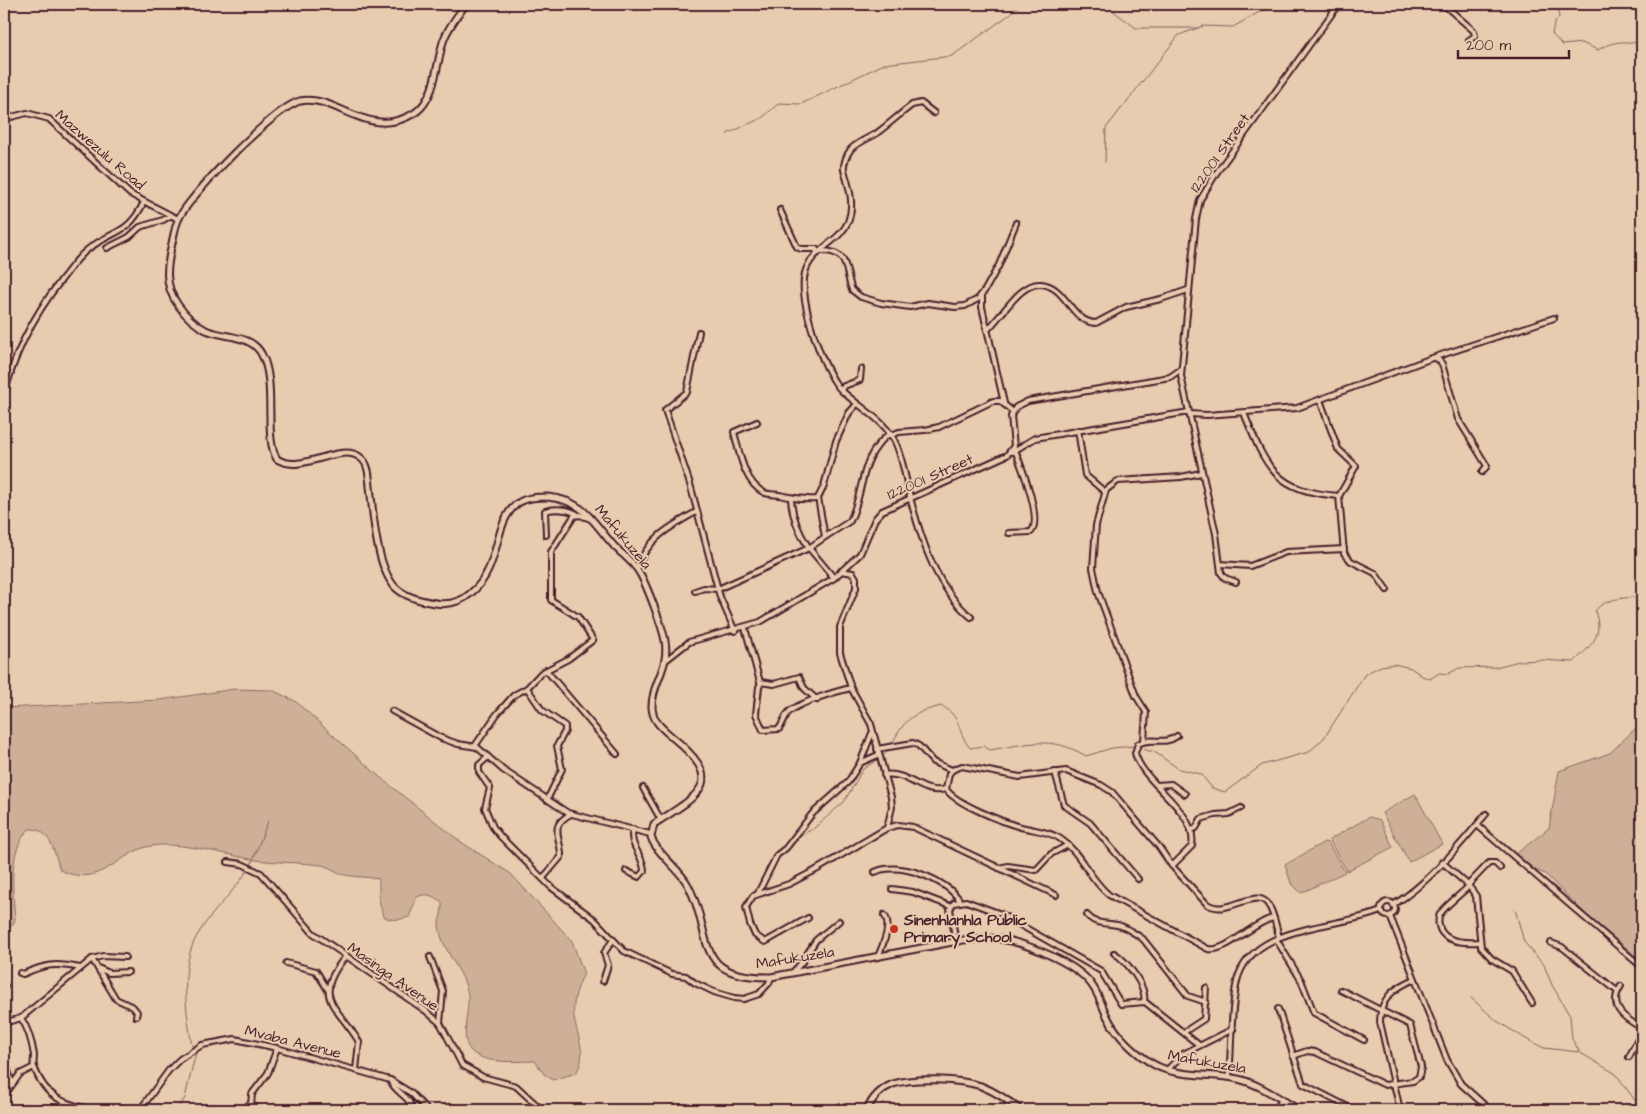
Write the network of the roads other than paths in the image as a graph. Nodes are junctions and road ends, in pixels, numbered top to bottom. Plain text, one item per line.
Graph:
1 (466, 4) edge
2 (1339, 4) edge
3 (1443, 4) edge
4 (1469, 40) dead end
5 (934, 113) dead end
6 (4, 119) edge
7 (144, 202) junction
8 (780, 210) dead end
9 (170, 216) junction
10 (178, 219) junction
11 (1016, 223) dead end
12 (107, 248) dead end
13 (818, 252) junction
14 (1188, 290) junction
15 (982, 296) junction
16 (1554, 318) dead end
17 (987, 330) junction
18 (699, 332) dead end
19 (1432, 358) junction
20 (861, 369) dead end
21 (1180, 370) junction
22 (842, 390) junction
23 (4, 398) edge
24 (1320, 400) junction
25 (1004, 403) junction
26 (857, 404) junction
27 (1012, 411) junction
28 (1189, 413) junction
29 (1244, 413) junction
30 (757, 422) dead end
31 (1078, 430) junction
32 (891, 434) junction
33 (1016, 450) junction
34 (1010, 453) junction
35 (1482, 472) dead end
36 (1201, 473) junction
37 (1106, 492) junction
38 (1339, 496) junction
39 (792, 499) junction
40 (818, 499) junction
41 (910, 499) junction
42 (696, 512) junction
43 (577, 514) junction
44 (593, 520) junction
45 (1009, 533) dead end
46 (546, 535) dead end
47 (826, 537) junction
48 (809, 548) junction
49 (1344, 549) junction
50 (1220, 564) junction
51 (637, 568) junction
52 (841, 571) junction
53 (834, 578) junction
54 (1236, 582) dead end
55 (718, 588) junction
56 (1387, 590) dead end
57 (695, 591) dead end
58 (971, 616) dead end
59 (4, 623) edge
60 (745, 628) junction
61 (735, 631) junction
62 (4, 634) edge
63 (666, 660) junction
64 (546, 670) junction
65 (762, 683) junction
66 (527, 688) junction
67 (851, 688) junction
68 (817, 700) junction
69 (392, 711) dead end
70 (872, 732) junction
71 (1177, 736) dead end
72 (1144, 741) junction
73 (475, 746) junction
74 (877, 749) junction
75 (617, 754) dead end
76 (878, 755) junction
77 (488, 757) junction
78 (860, 764) junction
79 (952, 770) junction
80 (1055, 772) junction
81 (884, 775) junction
82 (1157, 785) junction
83 (643, 788) dead end
84 (946, 789) junction
85 (1185, 794) dead end
86 (546, 800) junction
87 (1240, 808) dead end
88 (571, 814) junction
89 (1486, 814) dead end
90 (661, 820) junction
91 (1477, 825) junction
92 (887, 828) junction
93 (633, 829) junction
94 (1190, 831) junction
95 (650, 834) junction
96 (1068, 845) junction
97 (228, 862) dead end
98 (1442, 862) junction
99 (1172, 866) junction
100 (999, 868) junction
101 (1500, 868) dead end
102 (626, 871) dead end
103 (875, 872) dead end
104 (543, 878) junction
105 (1138, 879) dead end
106 (1469, 886) junction
107 (892, 889) dead end
108 (758, 893) junction
109 (1056, 895) dead end
110 (960, 901) junction
111 (1394, 905) junction
112 (950, 906) junction
113 (1381, 911) junction
114 (884, 915) dead end
115 (1086, 915) dead end
116 (1390, 916) junction
117 (808, 918) dead end
118 (1272, 918) junction
119 (839, 921) dead end
120 (1278, 938) junction
121 (614, 940) junction
122 (956, 942) junction
123 (1480, 942) junction
124 (1551, 943) dead end
125 (1114, 953) dead end
126 (346, 956) junction
127 (125, 957) dead end
128 (430, 957) dead end
129 (878, 957) junction
130 (92, 959) junction
131 (286, 963) dead end
132 (96, 967) junction
133 (1642, 967) edge
134 (80, 968) junction
135 (128, 972) dead end
136 (793, 972) junction
137 (20, 973) dead end
138 (771, 977) junction
139 (1415, 979) junction
140 (603, 981) dead end
141 (1620, 986) dead end
142 (1206, 988) dead end
143 (328, 990) junction
144 (1341, 990) dead end
145 (1617, 991) junction
146 (1144, 1001) junction
147 (1206, 1002) junction
148 (1532, 1003) dead end
149 (1278, 1009) dead end
150 (1380, 1009) junction
151 (136, 1016) dead end
152 (21, 1018) junction
153 (4, 1023) edge
154 (440, 1024) junction
155 (1233, 1030) junction
156 (1642, 1030) edge
157 (1184, 1032) junction
158 (1364, 1040) dead end
159 (1199, 1045) junction
160 (276, 1048) junction
161 (1293, 1056) junction
162 (1629, 1057) dead end
163 (4, 1065) edge
164 (34, 1067) junction
165 (356, 1070) junction
166 (1167, 1070) junction
167 (1229, 1077) junction
168 (390, 1080) junction
169 (12, 1083) junction
170 (1394, 1085) junction
171 (4, 1096) edge
172 (1282, 1100) junction
173 (250, 1104) junction
174 (78, 1107) junction
175 (73, 1110) edge
176 (94, 1110) edge
177 (140, 1110) edge
178 (241, 1110) edge
179 (259, 1110) edge
180 (412, 1110) edge
181 (428, 1110) edge
182 (542, 1110) edge
183 (867, 1110) edge
184 (1020, 1110) edge
185 (1275, 1110) edge
186 (1299, 1110) edge
187 (1354, 1110) edge
188 (1400, 1110) edge
189 (1490, 1110) edge

1 - 10 main road
2 - 14 street, 122001 Street
3 - 4 street
5 - 13 street
6 - 7 street, Mazwezulu Road
7 - 9 street, Mazwezulu Road
7 - 23 street
8 - 13 street
9 - 10 street, Mazwezulu Road
9 - 12 street
10 - 44 main road, Mafukuzela
11 - 15 street
13 - 15 street
13 - 22 street
14 - 17 street
14 - 21 street, 122001 Street
15 - 17 street
16 - 19 street, 122001 Street
17 - 25 street
18 - 42 street
19 - 24 street, 122001 Street
19 - 35 street
20 - 22 street
21 - 27 street
21 - 28 street, 122001 Street
22 - 26 street
24 - 29 street, 122001 Street
24 - 38 street
25 - 27 street
25 - 32 street
26 - 32 street
26 - 40 street
27 - 34 street
28 - 29 street, 122001 Street
28 - 31 street, 122001 Street
28 - 36 street, 122001 Street
29 - 38 street
30 - 39 street
31 - 33 street, 122001 Street
31 - 37 street
32 - 41 street
32 - 47 street
33 - 34 street, 122001 Street
33 - 45 street
34 - 41 street, 122001 Street
36 - 37 street
36 - 50 street, 122001 Street
37 - 72 street
38 - 49 street
39 - 40 street
39 - 48 street
40 - 47 street
41 - 52 street, 122001 Street
41 - 58 street
42 - 51 street
42 - 55 street
43 - 44 street
43 - 46 street
43 - 64 street
44 - 51 main road, Mafukuzela
47 - 48 street
48 - 53 street
48 - 55 street
49 - 50 street
49 - 56 street
50 - 54 street, 122001 Street
51 - 63 main road, Mafukuzela
52 - 53 street, 122001 Street
52 - 67 street
53 - 60 street, 122001 Street
55 - 57 street
55 - 61 street
59 - 62 street
60 - 61 street, 122001 Street
60 - 65 street
61 - 63 street, 122001 Street
63 - 90 main road, Mafukuzela
64 - 66 street
64 - 75 street
65 - 68 street
65 - 68 street
66 - 73 street
66 - 86 street
67 - 68 street
67 - 70 street
69 - 73 street
70 - 74 street
70 - 78 street
71 - 72 street
72 - 82 street
73 - 77 street
74 - 76 street
74 - 79 street
76 - 78 street
76 - 81 street
77 - 86 street
77 - 104 street
78 - 108 street
79 - 80 street
79 - 84 street
80 - 99 street
80 - 105 street
81 - 84 street
81 - 92 street
82 - 85 street
82 - 94 street
83 - 90 street
84 - 96 street
86 - 88 street
87 - 94 street
88 - 93 street
88 - 104 street
89 - 91 street
90 - 95 main road, Mafukuzela
91 - 98 street
91 - 133 street
92 - 100 street
92 - 108 street
93 - 95 street
93 - 102 street
94 - 99 street
95 - 138 main road, Mafukuzela
96 - 100 street
96 - 118 street
97 - 126 street, Masinga Avenue
98 - 106 street
98 - 111 street
99 - 118 street
100 - 109 street
101 - 106 street
103 - 110 street
104 - 121 street
106 - 123 street
106 - 123 street
107 - 112 street
108 - 117 street
110 - 112 street
110 - 146 street
111 - 113 street
111 - 116 street
112 - 122 street
113 - 116 street
113 - 120 street
114 - 129 street
115 - 147 street
116 - 139 street
118 - 120 street
119 - 136 street
120 - 155 street
120 - 158 street
121 - 138 street
121 - 140 street
122 - 129 main road, Mafukuzela
122 - 166 main road, Mafukuzela
123 - 148 street
124 - 145 street
125 - 146 street
126 - 143 street
126 - 154 street, Masinga Avenue
127 - 130 street
128 - 154 street
129 - 136 main road, Mafukuzela
130 - 132 street
130 - 134 street
131 - 143 street
132 - 135 street
132 - 151 street
134 - 137 street
134 - 152 street
136 - 138 main road, Mafukuzela
139 - 150 street
139 - 189 street
141 - 145 street
142 - 147 street
143 - 165 street
144 - 150 street
145 - 156 street
146 - 157 street
147 - 157 street
149 - 161 street
150 - 170 street
150 - 170 street
152 - 153 street
152 - 164 street
154 - 182 street, Masinga Avenue
155 - 159 street
155 - 167 street
156 - 162 street
157 - 159 street
159 - 166 street
160 - 165 street, Mvaba Avenue
160 - 173 street
160 - 177 street, Mvaba Avenue
161 - 170 street
161 - 187 street
163 - 169 street
164 - 169 street
164 - 174 street
165 - 168 street, Mvaba Avenue
166 - 167 main road, Mafukuzela
167 - 172 main road, Mafukuzela
168 - 180 street
168 - 181 street, Mvaba Avenue
169 - 171 street
170 - 188 street
172 - 185 street
172 - 186 main road, Mafukuzela
173 - 178 street
173 - 179 street
174 - 175 street
174 - 176 street
183 - 184 main road

